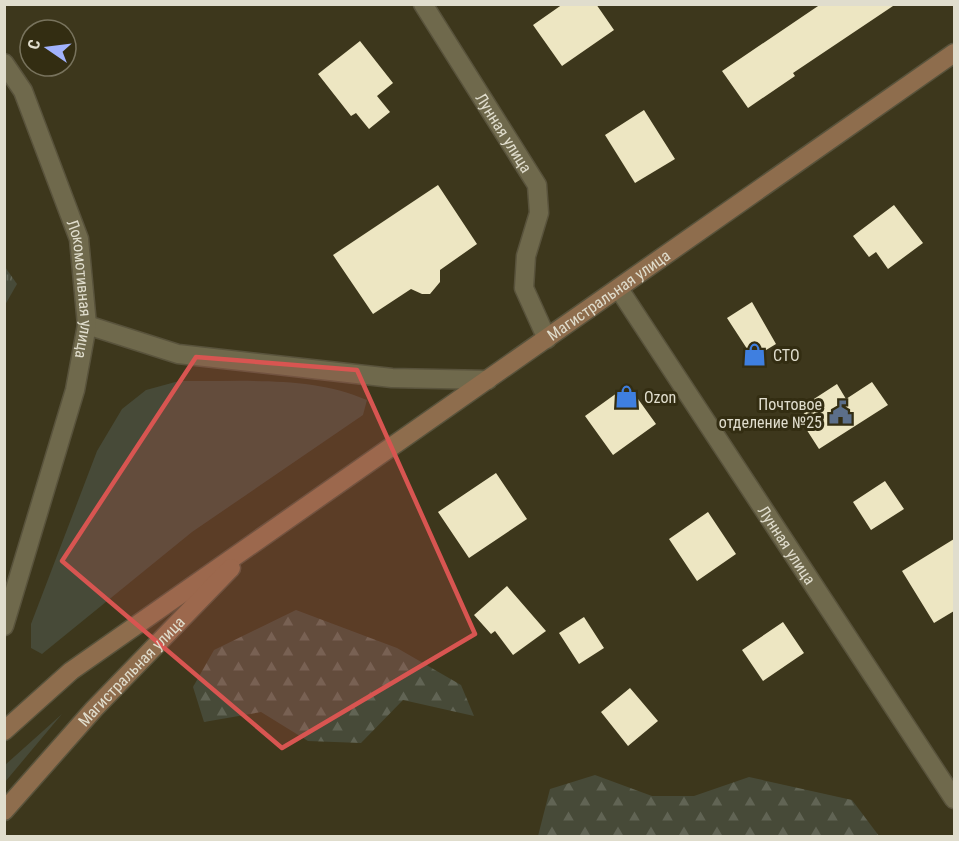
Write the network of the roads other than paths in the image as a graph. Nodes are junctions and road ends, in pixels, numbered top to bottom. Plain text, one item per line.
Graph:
1 (423, 4) edge
2 (954, 53) edge
3 (4, 63) edge
4 (619, 289) junction
5 (87, 325) junction
6 (547, 339) junction
7 (488, 380) junction
8 (262, 537) junction
9 (4, 626) edge
10 (4, 731) edge
11 (954, 799) edge
12 (4, 811) edge

1 - 6 street, Лунная улица
2 - 4 main road, Магистральная улица
3 - 5 street, Локомотивная улица
4 - 6 main road, Магистральная улица
4 - 11 street, Лунная улица
5 - 7 street
5 - 9 street, Локомотивная улица
6 - 7 main road, Магистральная улица
7 - 8 main road, Магистральная улица
8 - 10 main road, Магистральная улица
8 - 12 main road, Магистральная улица

